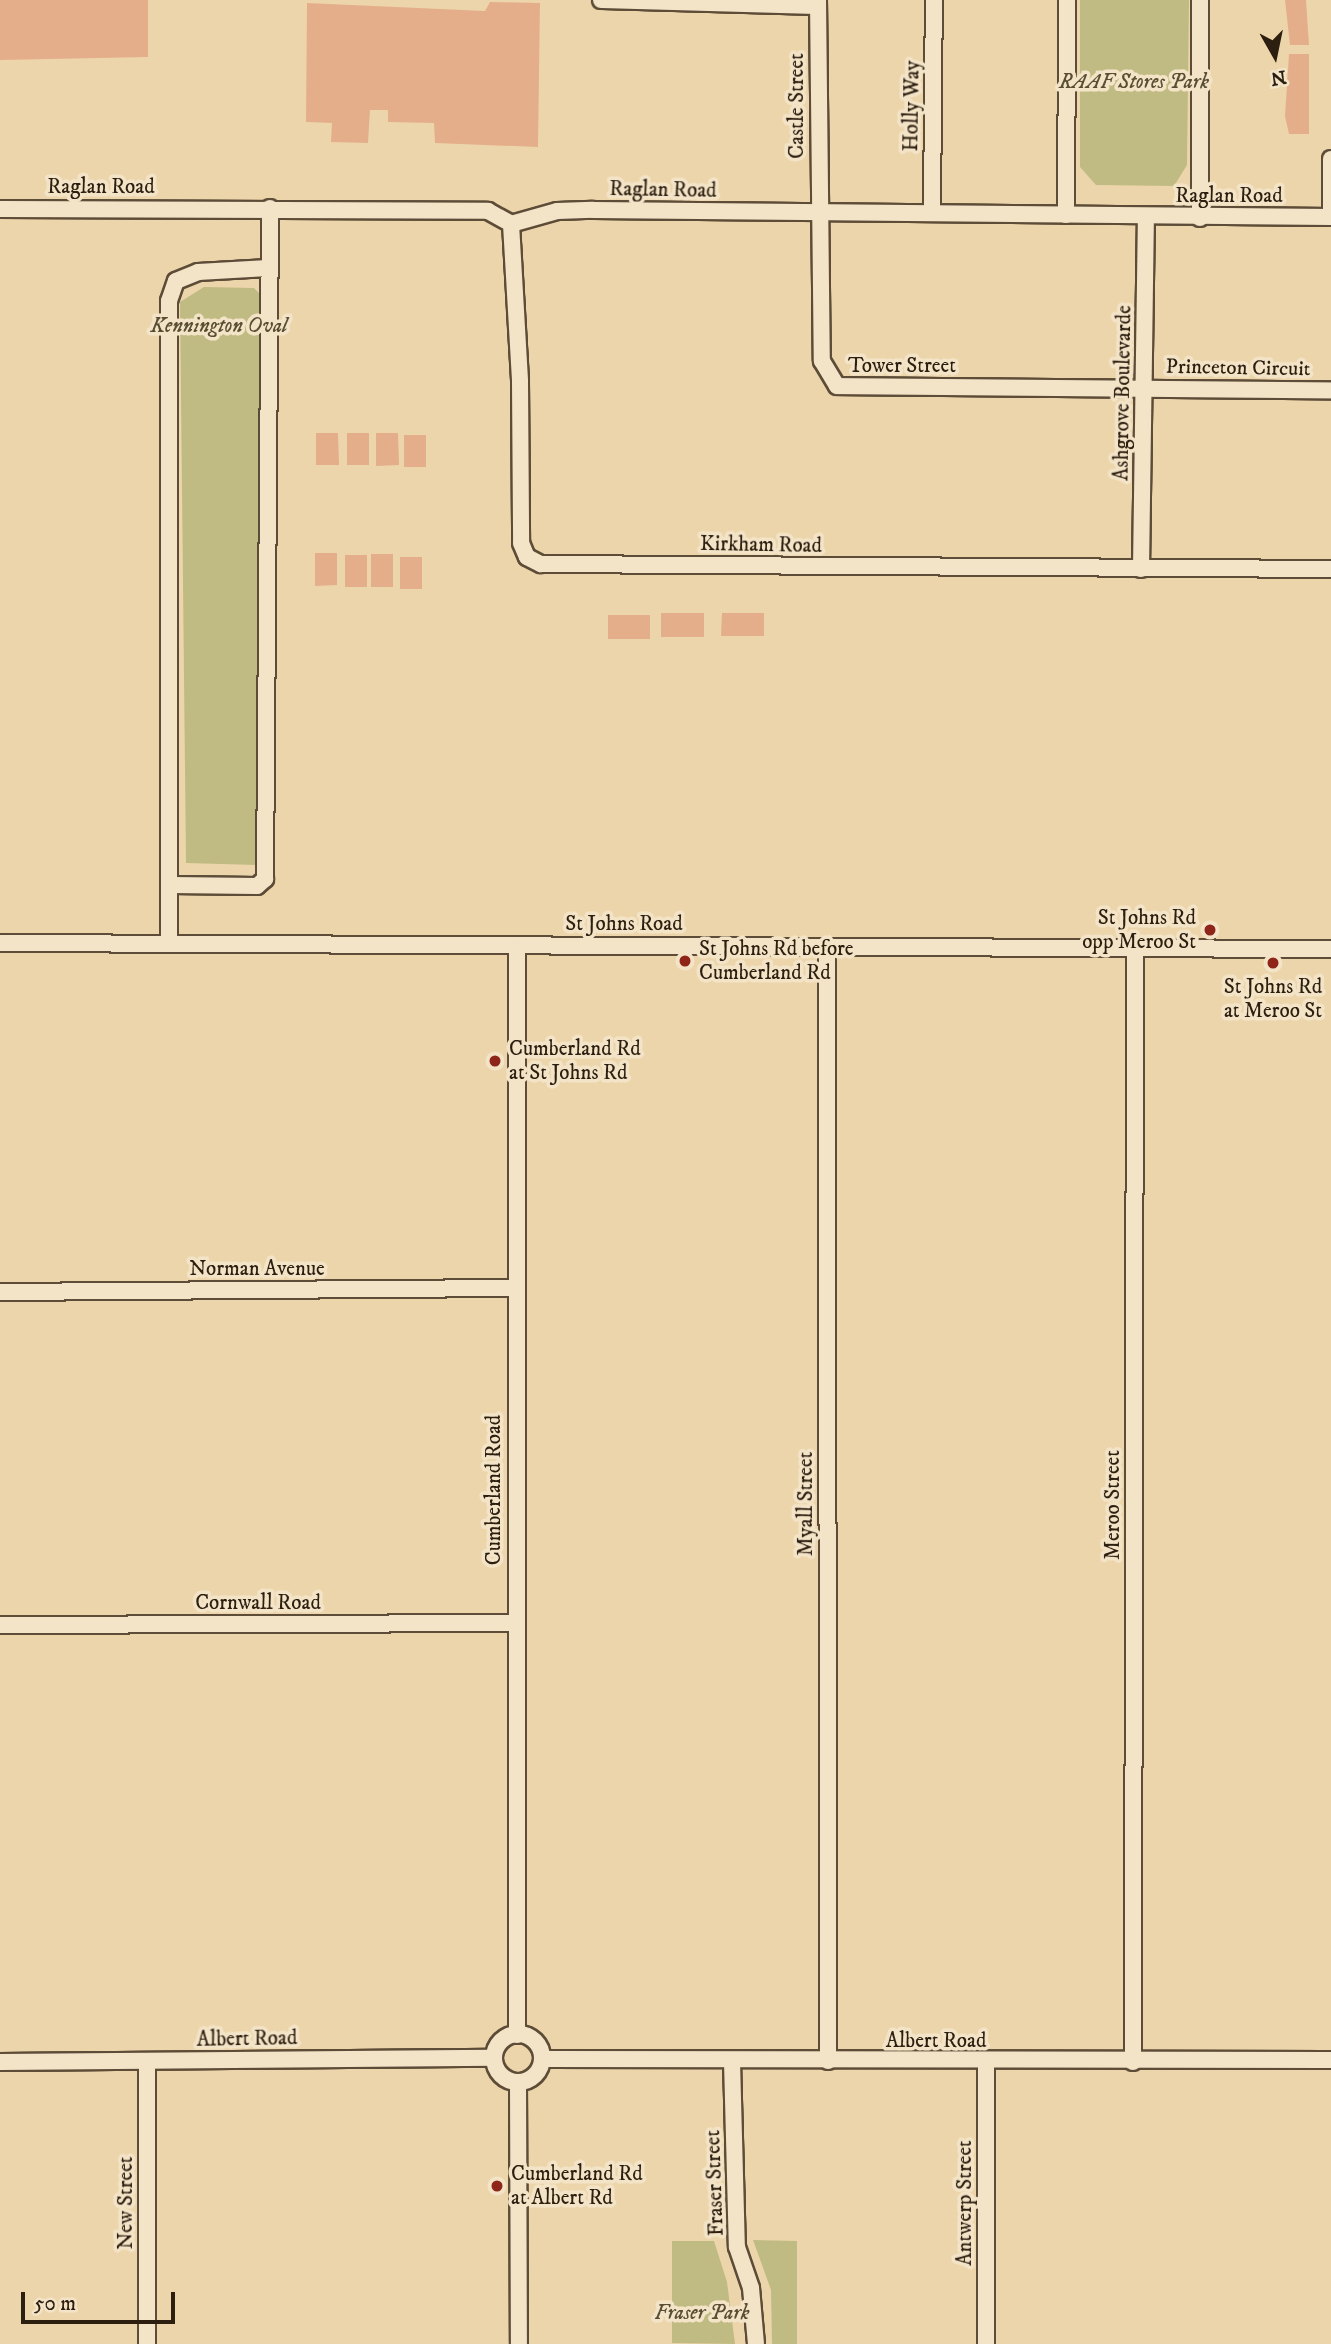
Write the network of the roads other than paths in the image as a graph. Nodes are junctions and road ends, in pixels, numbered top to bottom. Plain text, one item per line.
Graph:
1 (601, 0) edge
2 (934, 0) edge
3 (1067, 0) edge
4 (1200, 0) edge
5 (705, 2) edge
6 (818, 3) edge
7 (1331, 159) edge
8 (270, 208) junction
9 (0, 209) edge
10 (932, 212) junction
11 (818, 213) junction
12 (1066, 215) junction
13 (1146, 217) junction
14 (1331, 217) edge
15 (1200, 218) junction
16 (511, 224) junction
17 (268, 268) junction
18 (1145, 388) junction
19 (1331, 390) edge
20 (1141, 569) junction
21 (1331, 569) edge
22 (171, 885) junction
23 (0, 943) edge
24 (169, 944) junction
25 (517, 945) junction
26 (827, 947) junction
27 (1135, 948) junction
28 (1331, 949) edge
29 (514, 1287) junction
30 (0, 1292) edge
31 (516, 1623) junction
32 (0, 1625) edge
33 (517, 2035) junction
34 (495, 2059) junction
35 (542, 2059) junction
36 (1331, 2060) edge
37 (732, 2061) junction
38 (828, 2061) junction
39 (0, 2062) edge
40 (147, 2062) junction
41 (986, 2062) junction
42 (1133, 2062) junction
43 (518, 2082) junction
44 (147, 2344) edge
45 (519, 2344) edge
46 (755, 2344) edge
47 (986, 2344) edge

1 - 5 street
2 - 10 street, Holly Way
3 - 12 street
4 - 15 street
5 - 6 street
6 - 11 street, Castle Street
7 - 14 street
8 - 9 street, Raglan Road
8 - 16 street, Raglan Road
8 - 17 street
10 - 11 street, Raglan Road
10 - 12 street, Raglan Road
11 - 16 street, Raglan Road
11 - 18 street, Tower Street
12 - 13 street, Raglan Road
13 - 15 street, Raglan Road
13 - 18 street, Ashgrove Boulevarde
14 - 15 street, Raglan Road
16 - 20 street, Kirkham Road
17 - 22 street
17 - 22 street
18 - 19 street, Princeton Circuit
18 - 20 street, Ashgrove Boulevarde
20 - 21 street, Kirkham Road
22 - 24 street
23 - 24 street, St Johns Road
24 - 25 street, St Johns Road
25 - 26 street, St Johns Road
25 - 29 street, Cumberland Road
26 - 27 street, St Johns Road
26 - 38 street, Myall Street
27 - 28 street, St Johns Road
27 - 42 street, Meroo Street
29 - 30 street, Norman Avenue
29 - 31 street, Cumberland Road
31 - 32 street, Cornwall Road
31 - 33 street, Cumberland Road
33 - 34 street
33 - 35 street
34 - 40 street, Albert Road
34 - 43 street
35 - 37 street, Albert Road
35 - 43 street
36 - 42 street, Albert Road
37 - 38 street, Albert Road
37 - 46 street, Fraser Street
38 - 41 street, Albert Road
39 - 40 street, Albert Road
40 - 44 street, New Street
41 - 42 street, Albert Road
41 - 47 street, Antwerp Street
43 - 45 street

